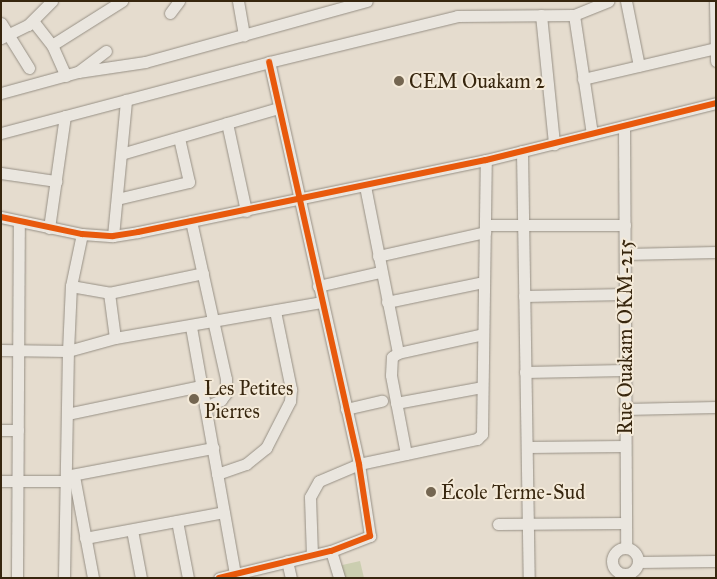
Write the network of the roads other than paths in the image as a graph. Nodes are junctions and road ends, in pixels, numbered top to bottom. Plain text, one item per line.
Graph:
1 (52, 1) edge
2 (122, 1) edge
3 (179, 1) edge
4 (238, 1) edge
5 (367, 1) edge
6 (608, 1) edge
7 (626, 1) edge
8 (715, 1) edge
9 (345, 4) edge
10 (170, 13) dead end
11 (541, 15) junction
12 (574, 15) junction
13 (33, 21) junction
14 (1, 23) edge
15 (244, 35) junction
16 (5, 36) edge
17 (52, 45) junction
18 (716, 48) edge
19 (106, 51) dead end
20 (716, 61) edge
21 (268, 62) junction
22 (639, 66) junction
23 (29, 68) dead end
24 (72, 74) junction
25 (583, 78) junction
26 (1, 93) edge
27 (126, 100) junction
28 (716, 103) edge
29 (278, 108) junction
30 (65, 116) junction
31 (228, 123) junction
32 (624, 126) junction
33 (1, 133) edge
34 (592, 134) junction
35 (179, 138) junction
36 (554, 144) junction
37 (522, 151) junction
38 (121, 154) junction
39 (486, 160) junction
40 (1, 173) edge
41 (56, 181) junction
42 (365, 186) junction
43 (117, 198) junction
44 (298, 200) junction
45 (246, 211) junction
46 (1, 217) edge
47 (19, 221) junction
48 (191, 221) junction
49 (523, 225) junction
50 (625, 225) junction
51 (50, 228) junction
52 (485, 228) junction
53 (82, 234) junction
54 (113, 236) junction
55 (716, 252) edge
56 (625, 254) junction
57 (378, 256) junction
58 (380, 272) junction
59 (202, 273) junction
60 (484, 282) junction
61 (71, 286) junction
62 (318, 286) junction
63 (109, 292) junction
64 (625, 294) junction
65 (524, 296) junction
66 (322, 302) junction
67 (387, 302) junction
68 (275, 311) junction
69 (213, 323) junction
70 (191, 327) junction
71 (483, 334) junction
72 (114, 338) junction
73 (1, 350) edge
74 (18, 350) junction
75 (68, 351) junction
76 (398, 353) junction
77 (625, 370) junction
78 (525, 372) junction
79 (201, 386) junction
80 (482, 388) junction
81 (382, 401) dead end
82 (396, 404) junction
83 (205, 407) junction
84 (716, 407) edge
85 (346, 409) junction
86 (625, 409) junction
87 (67, 414) junction
88 (1, 430) edge
89 (18, 430) junction
90 (625, 446) junction
91 (527, 447) junction
92 (213, 448) junction
93 (406, 454) junction
94 (359, 464) junction
95 (217, 474) junction
96 (69, 478) junction
97 (1, 481) edge
98 (17, 481) junction
99 (224, 512) junction
100 (177, 521) junction
101 (626, 523) junction
102 (498, 524) dead end
103 (528, 524) junction
104 (132, 530) junction
105 (85, 538) junction
106 (626, 548) junction
107 (331, 551) junction
108 (312, 555) junction
109 (287, 561) junction
110 (716, 561) edge
111 (638, 562) junction
112 (236, 574) junction
113 (625, 576) edge
114 (17, 578) edge
115 (64, 578) edge
116 (93, 578) edge
117 (141, 578) edge
118 (188, 578) edge
119 (221, 578) edge
120 (291, 578) edge
121 (339, 578) edge
122 (529, 578) edge

1 - 13 street
2 - 17 street
3 - 10 street
4 - 15 street
5 - 9 street
6 - 12 street
7 - 22 street
8 - 18 street
9 - 15 street
11 - 12 street
11 - 21 street
11 - 36 street
12 - 25 street
13 - 16 street
13 - 17 street
14 - 16 street
15 - 24 street
16 - 23 street
17 - 24 street
18 - 20 street
18 - 22 street
19 - 24 street
21 - 27 street
21 - 29 street
22 - 25 street
24 - 26 street
25 - 34 street
27 - 30 street
27 - 38 street
28 - 32 street
29 - 31 street
29 - 44 street
30 - 33 street
30 - 41 street
31 - 35 street
31 - 45 street
32 - 34 street
32 - 50 street, Rue Ouakam OKM-215
34 - 36 street
35 - 38 street
35 - 43 street
36 - 37 street
37 - 39 street
37 - 49 street
38 - 43 street
39 - 42 street
39 - 52 street
40 - 41 street
41 - 51 street
42 - 44 street
42 - 57 street
43 - 54 street
44 - 45 street
44 - 62 street
45 - 48 street
46 - 47 street
47 - 51 street
47 - 74 street
48 - 54 street
48 - 59 street
49 - 50 street
49 - 52 street
49 - 65 street
50 - 56 street, Rue Ouakam OKM-215
51 - 53 street
52 - 57 street
52 - 60 street
53 - 54 street
53 - 61 street
55 - 56 street
56 - 64 street, Rue Ouakam OKM-215
57 - 58 street
58 - 62 street
58 - 67 street
59 - 63 street
59 - 69 street
60 - 67 street
60 - 71 street
61 - 63 street
61 - 75 street
62 - 66 street
63 - 72 street
64 - 65 street
64 - 77 street, Rue Ouakam OKM-215
65 - 78 street
66 - 68 street
66 - 85 street
67 - 76 street
68 - 69 street
68 - 95 street
69 - 70 street
69 - 83 street
70 - 72 street
70 - 79 street
71 - 76 street
71 - 80 street
72 - 75 street
73 - 74 street
74 - 75 street
74 - 89 street
75 - 87 street
76 - 82 street
77 - 78 street
77 - 86 street, Rue Ouakam OKM-215
78 - 91 street
79 - 83 street
79 - 87 street
80 - 82 street
80 - 93 street
81 - 85 street
82 - 93 street
83 - 92 street
84 - 86 street
85 - 94 street
86 - 90 street, Rue Ouakam OKM-215
87 - 96 street
88 - 89 street
89 - 98 street
90 - 91 street
90 - 101 street, Rue Ouakam OKM-215
91 - 103 street
92 - 95 street
92 - 96 street
93 - 94 street
94 - 107 street
94 - 108 street
95 - 99 street
96 - 98 street
96 - 105 street
96 - 115 street
97 - 98 street
98 - 114 street
99 - 100 street
99 - 112 street
100 - 104 street
100 - 118 street
101 - 103 street
101 - 106 street, Rue Ouakam OKM-215
102 - 103 street
103 - 122 street
104 - 105 street
104 - 117 street
105 - 116 street
106 - 111 street
106 - 113 street
107 - 108 street
107 - 121 street
108 - 109 street
109 - 112 street
109 - 120 street
110 - 111 street
111 - 113 street
112 - 119 street

